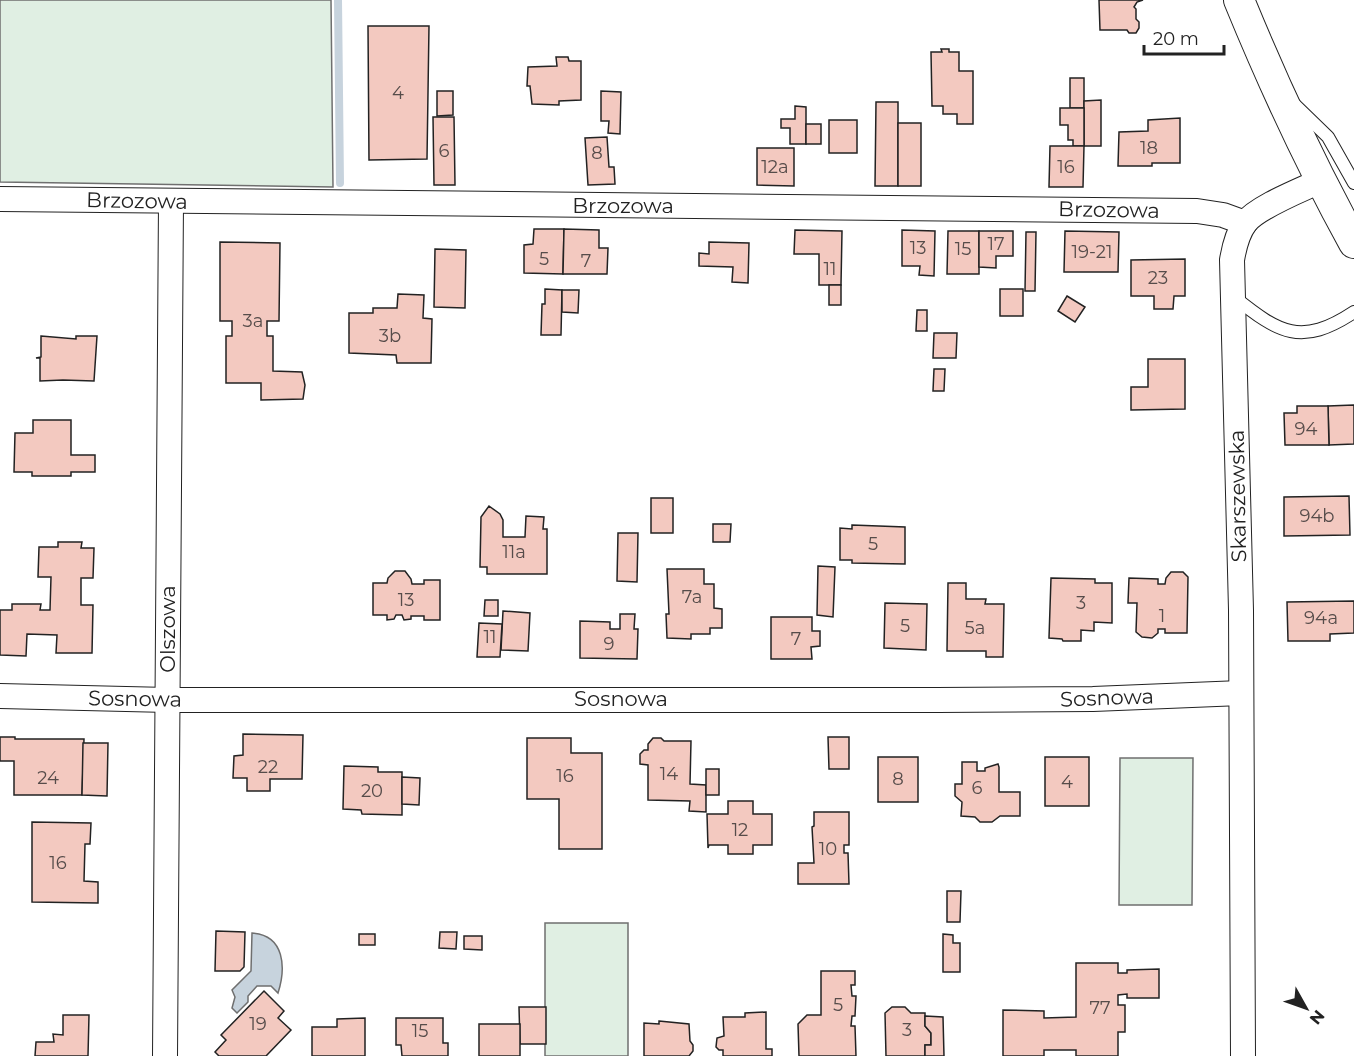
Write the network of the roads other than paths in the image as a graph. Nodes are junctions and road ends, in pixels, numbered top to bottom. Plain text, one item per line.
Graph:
1 (1239, 0) edge
2 (1277, 88) junction
3 (1320, 181) junction
4 (1354, 183) edge
5 (0, 199) edge
6 (171, 202) junction
7 (1245, 223) junction
8 (1354, 243) edge
9 (1233, 296) junction
10 (1354, 312) edge
11 (1241, 693) junction
12 (0, 696) edge
13 (168, 700) junction
14 (165, 1056) edge
15 (1243, 1056) edge

1 - 2 street
2 - 3 street
2 - 4 lane
3 - 7 street
3 - 8 street
5 - 6 street, Brzozowa
6 - 7 street, Brzozowa
6 - 13 street, Olszowa
7 - 9 street, Skarszewska
9 - 10 lane
9 - 11 street, Skarszewska
11 - 13 street, Sosnowa
11 - 15 street, Skarszewska
12 - 13 street, Sosnowa
13 - 14 street, Olszowa

